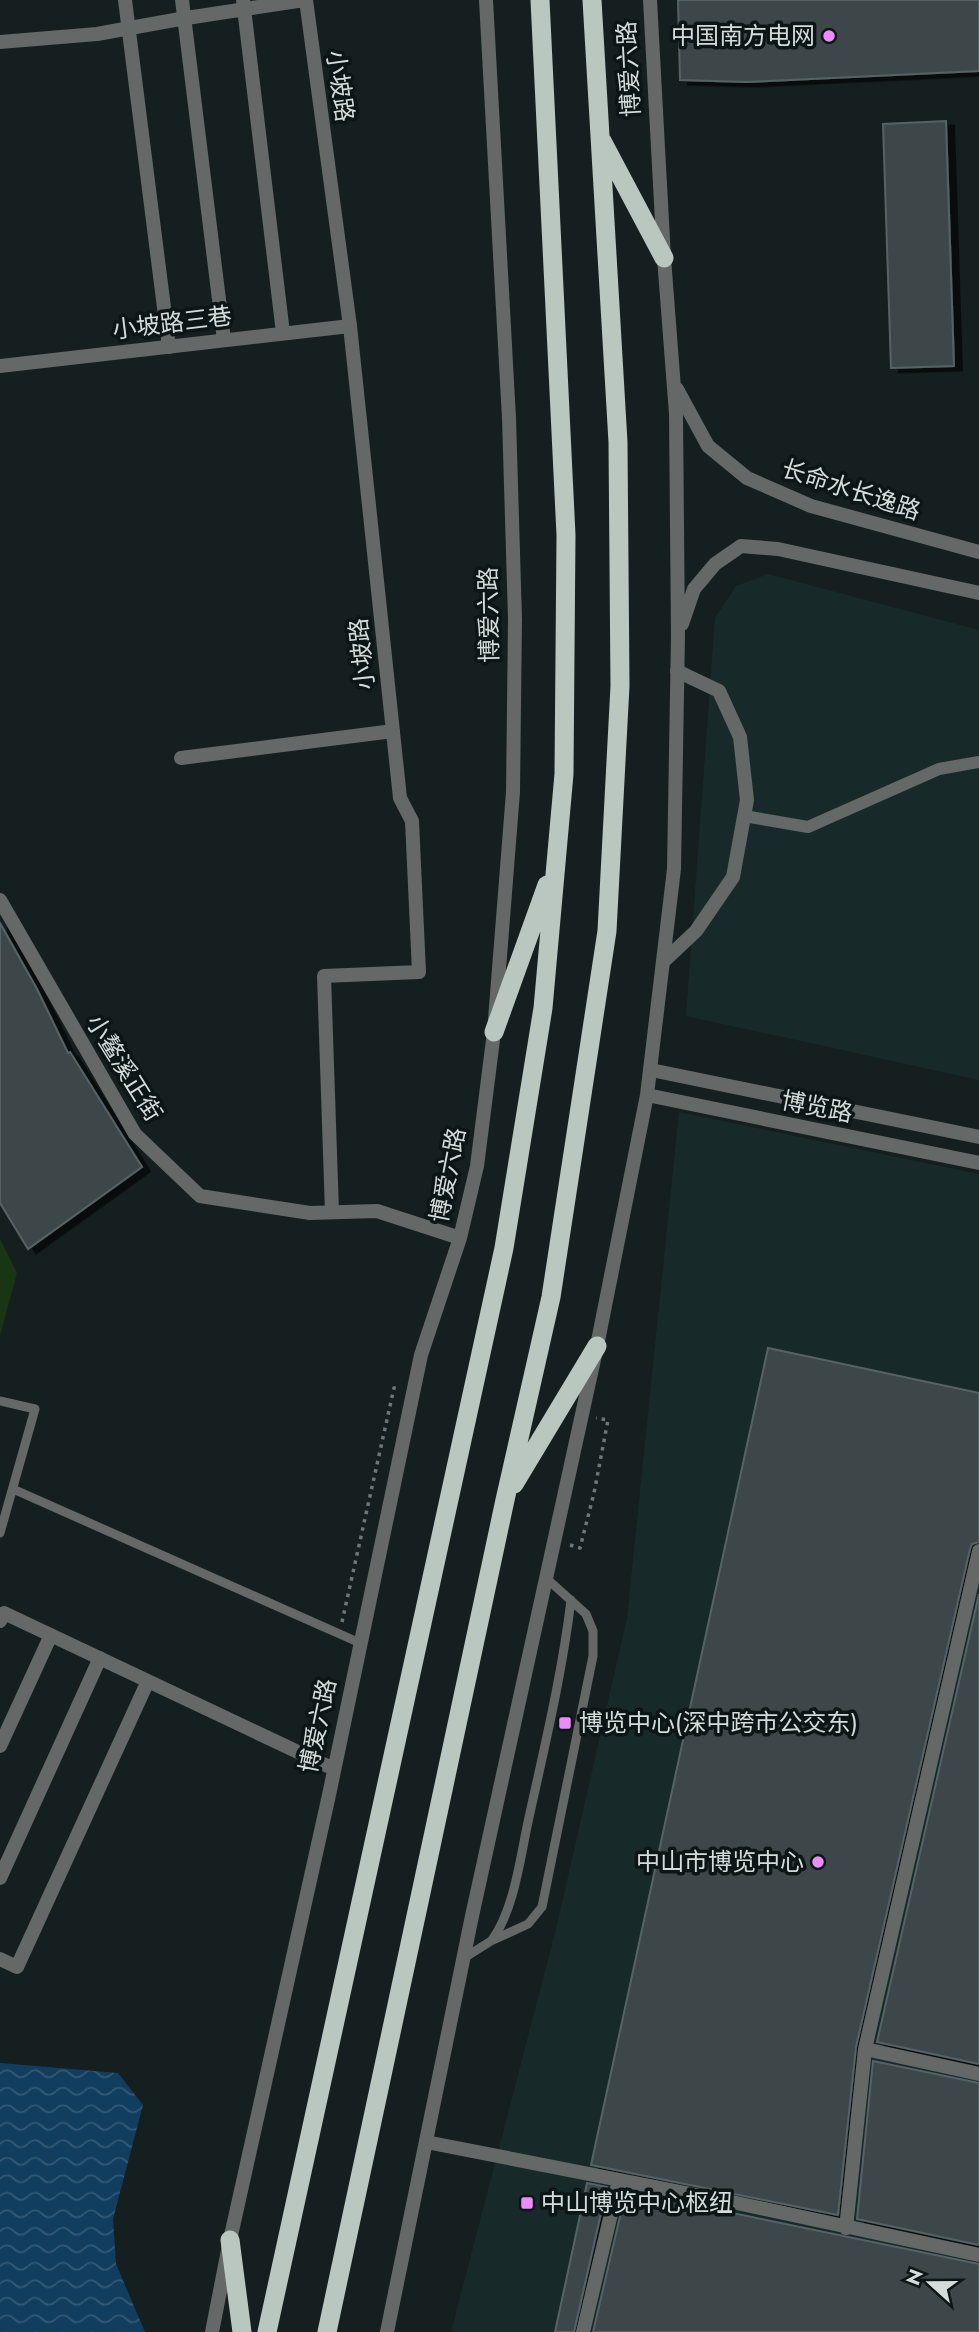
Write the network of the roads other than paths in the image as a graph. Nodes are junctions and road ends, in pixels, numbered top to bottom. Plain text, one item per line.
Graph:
1 (125, 0) edge
2 (182, 0) edge
3 (305, 0) edge
4 (486, 0) edge
5 (540, 0) edge
6 (592, 0) edge
7 (650, 0) edge
8 (243, 5) edge
9 (184, 18) junction
10 (128, 28) junction
11 (0, 42) edge
12 (599, 135) junction
13 (664, 258) junction
14 (350, 326) junction
15 (283, 333) junction
16 (224, 340) junction
17 (169, 347) junction
18 (0, 366) edge
19 (674, 383) junction
20 (979, 552) edge
21 (979, 593) edge
22 (678, 635) junction
23 (677, 671) junction
24 (393, 731) junction
25 (181, 758) dead end
26 (979, 762) edge
27 (744, 816) junction
28 (556, 858) junction
29 (0, 900) edge
30 (663, 962) junction
31 (494, 1032) junction
32 (651, 1070) junction
33 (646, 1095) junction
34 (979, 1138) edge
35 (979, 1163) edge
36 (332, 1212) junction
37 (460, 1238) junction
38 (597, 1346) junction
39 (0, 1401) edge
40 (13, 1489) junction
41 (505, 1500) junction
42 (0, 1533) edge
43 (979, 1551) edge
44 (546, 1578) junction
45 (571, 1601) junction
46 (0, 1621) edge
47 (51, 1635) junction
48 (360, 1643) junction
49 (100, 1658) junction
50 (148, 1681) junction
51 (0, 1746) edge
52 (334, 1769) junction
53 (0, 1878) edge
54 (491, 1941) junction
55 (464, 1958) junction
56 (0, 1959) edge
57 (865, 2049) junction
58 (979, 2074) edge
59 (426, 2142) junction
60 (619, 2180) junction
61 (846, 2228) junction
62 (230, 2240) junction
63 (979, 2255) edge
64 (212, 2332) edge
65 (242, 2332) edge
66 (267, 2332) edge
67 (327, 2332) edge
68 (387, 2332) edge
69 (583, 2332) edge

1 - 10 street
2 - 9 street
3 - 8 street
3 - 14 street, 小坡路
4 - 31 street, 博爱六路
5 - 28 highway
6 - 12 highway, 博爱六路
7 - 13 street, 博爱六路
8 - 9 street
8 - 15 street
9 - 10 street
9 - 16 street
10 - 11 street
10 - 17 street
12 - 13 highway
12 - 41 highway, 博爱六路
13 - 19 street, 博爱六路
14 - 15 street, 小坡路三巷
14 - 24 street, 小坡路
15 - 16 street, 小坡路三巷
16 - 17 street, 小坡路三巷
17 - 18 street, 小坡路三巷
19 - 20 street, 长命水长逸路
19 - 22 street, 博爱六路
21 - 22 street
22 - 23 street, 博爱六路
23 - 27 street
23 - 30 street, 博爱六路
24 - 25 street
24 - 36 street, 小坡路
26 - 27 street
27 - 30 street
28 - 31 highway
28 - 66 highway
29 - 36 street, 小鳌溪正街
30 - 32 street, 博爱六路
31 - 37 street, 博爱六路
32 - 33 street, 博爱六路
32 - 34 street, 博览路
33 - 35 street, 博览路
33 - 38 street, 博爱六路
36 - 37 street, 小鳌溪正街
37 - 48 street, 博爱六路
38 - 41 highway
38 - 44 street, 博爱六路
39 - 40 lane
40 - 42 lane
40 - 48 lane
41 - 67 highway, 博爱六路
43 - 57 street
44 - 45 lane
44 - 55 street, 博爱六路
45 - 54 lane
45 - 54 lane
46 - 47 street
47 - 49 street
47 - 51 street
48 - 52 street, 博爱六路
49 - 50 street
49 - 53 street
50 - 52 street
50 - 56 street
52 - 62 street, 博爱六路
54 - 55 lane
55 - 59 street, 博爱六路
57 - 58 street
57 - 61 street
59 - 60 street
59 - 68 street, 博爱六路
60 - 61 street
60 - 69 street
61 - 63 street
62 - 64 street, 博爱六路
62 - 65 highway

